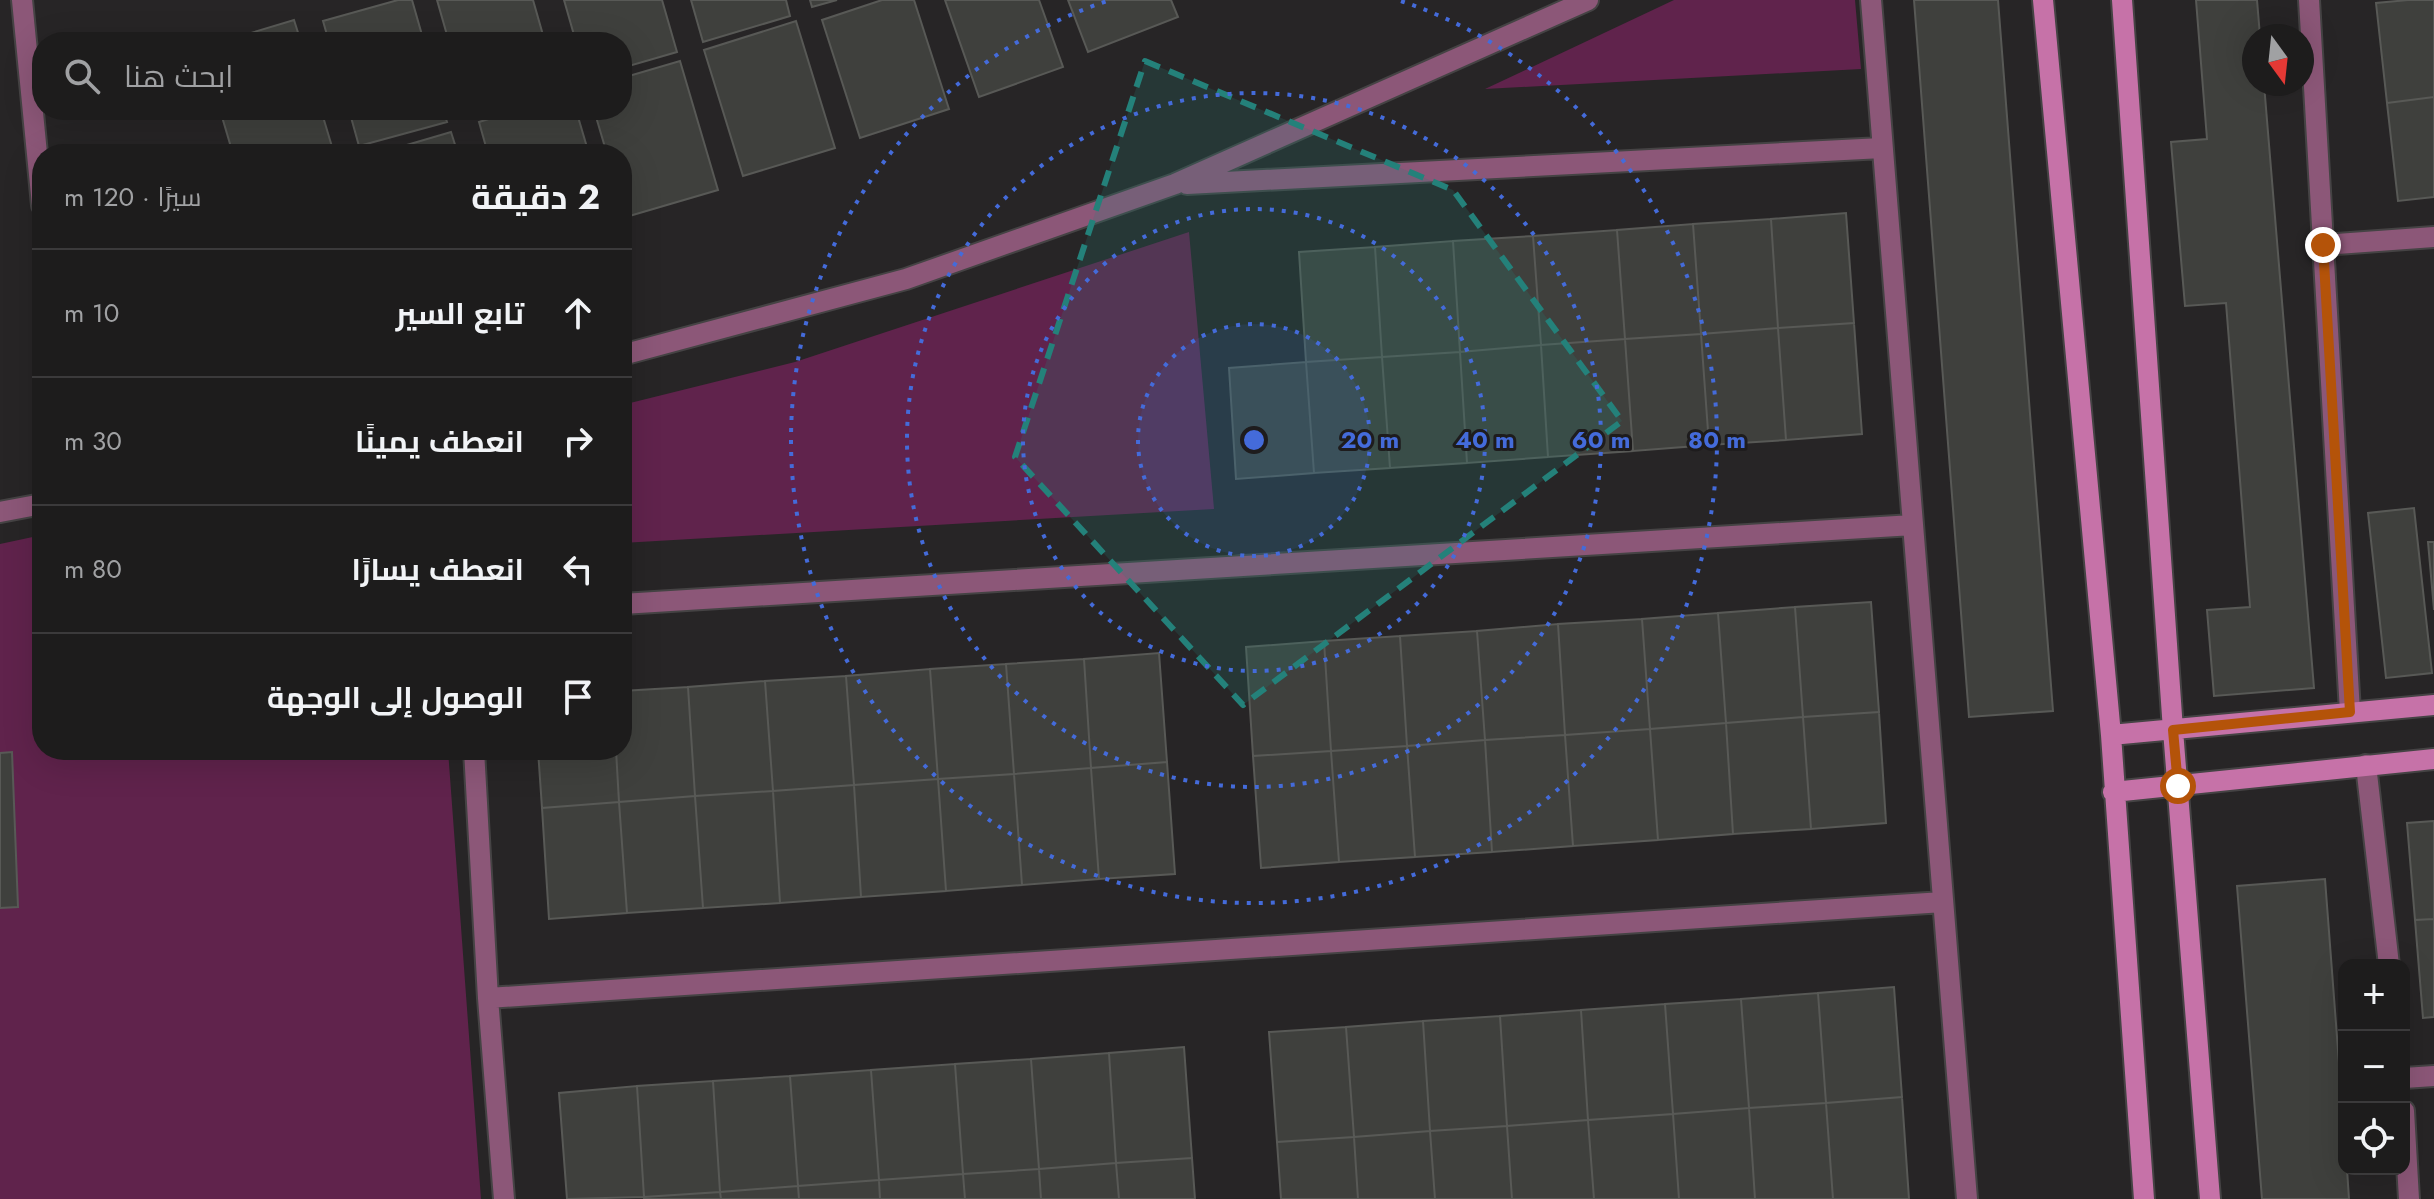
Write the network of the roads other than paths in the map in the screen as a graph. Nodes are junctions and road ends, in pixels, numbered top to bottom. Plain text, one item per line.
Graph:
1 (22, 0) edge
2 (1588, 0) edge
3 (1871, 0) edge
4 (2043, 0) edge
5 (2122, 0) edge
6 (2309, 0) edge
7 (32, 102) edge
8 (34, 120) edge
9 (36, 144) edge
10 (1882, 148) junction
11 (1175, 184) junction
12 (2434, 237) edge
13 (2323, 245) junction
14 (632, 352) edge
15 (32, 506) edge
16 (0, 512) edge
17 (1913, 525) junction
18 (632, 603) edge
19 (2434, 705) edge
20 (2350, 712) junction
21 (2173, 730) junction
22 (2111, 735) junction
23 (2434, 759) edge
24 (475, 760) edge
25 (2366, 765) junction
26 (2178, 786) junction
27 (2113, 792) junction
28 (1943, 902) junction
29 (2388, 959) edge
30 (488, 998) junction
31 (2434, 1076) edge
32 (2410, 1078) edge
33 (2408, 1175) edge
34 (504, 1199) edge
35 (1967, 1199) edge
36 (2144, 1199) edge
37 (2210, 1199) edge
38 (2409, 1199) edge

1 - 7 street
2 - 11 street
3 - 10 street
4 - 22 street
5 - 21 street
6 - 13 street
8 - 9 street
10 - 11 street
10 - 17 street
11 - 14 street
12 - 13 street
13 - 20 street
15 - 16 street
17 - 18 street
17 - 28 street
19 - 20 street
20 - 21 street
21 - 22 street
21 - 26 street
22 - 27 street
23 - 25 street
24 - 30 street
25 - 26 street
25 - 29 street
26 - 27 street
26 - 37 street
27 - 36 street
28 - 30 street
28 - 35 street
30 - 34 street
31 - 32 street
33 - 38 street

